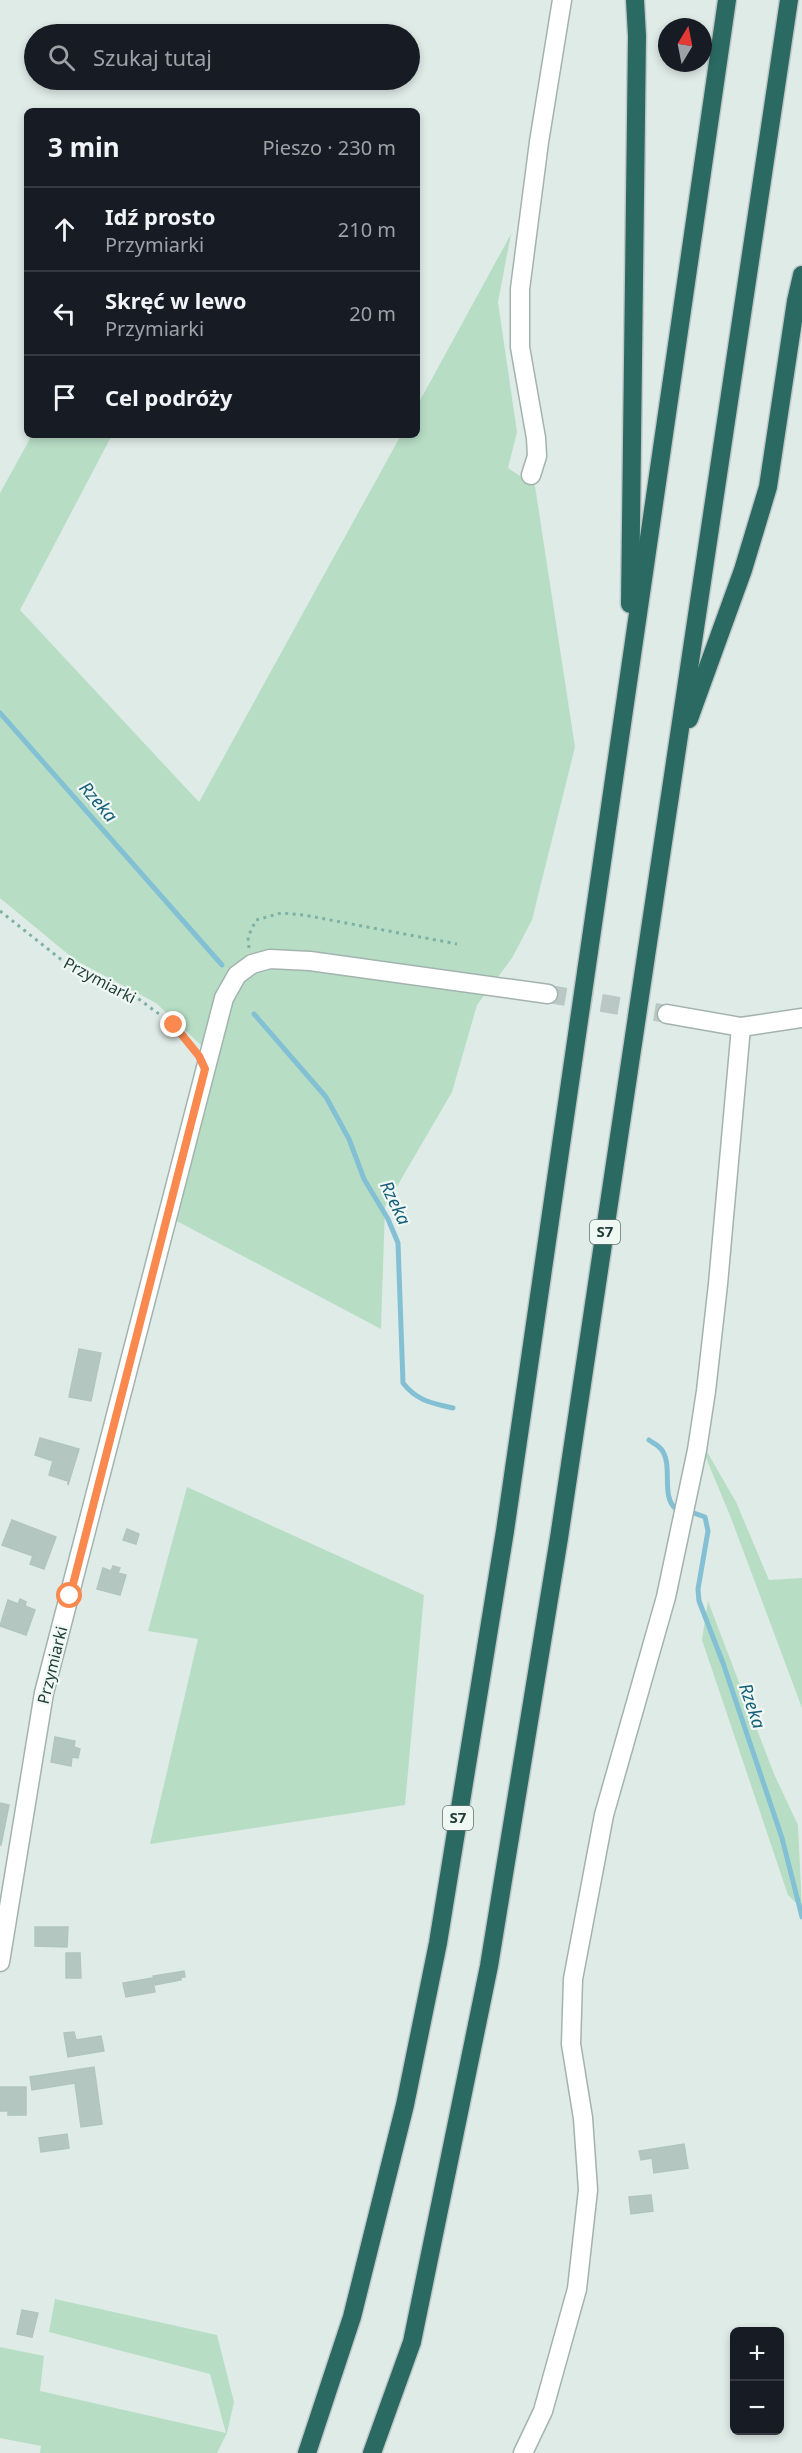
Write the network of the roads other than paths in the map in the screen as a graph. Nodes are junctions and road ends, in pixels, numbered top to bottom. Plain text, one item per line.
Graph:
1 (562, 0) edge
2 (635, 0) edge
3 (727, 0) edge
4 (789, 0) edge
5 (802, 275) edge
6 (531, 475) dead end
7 (629, 685) junction
8 (676, 755) junction
9 (548, 994) tunnel mouth
10 (667, 1014) tunnel mouth
11 (802, 1018) edge
12 (741, 1027) junction
13 (0, 1962) edge
14 (307, 2453) edge
15 (372, 2453) edge
16 (523, 2453) edge

1 - 6 street
2 - 7 highway
3 - 7 highway, S7
4 - 8 highway, S7
5 - 8 highway
7 - 14 highway, S7
8 - 15 highway, S7
9 - 13 street, Przymiarki
10 - 12 street
11 - 12 street
12 - 16 street

